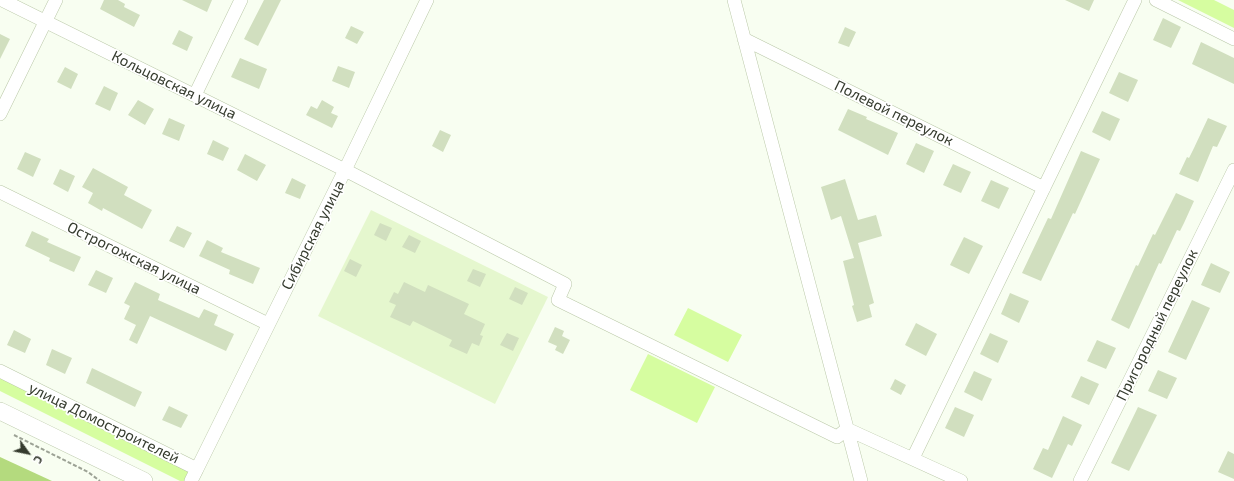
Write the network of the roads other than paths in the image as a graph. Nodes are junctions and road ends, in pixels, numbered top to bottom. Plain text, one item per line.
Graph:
1 (2, 0) edge
2 (56, 0) edge
3 (241, 0) edge
4 (428, 0) edge
5 (734, 0) edge
6 (1135, 0) edge
7 (1156, 0) edge
8 (46, 22) junction
9 (744, 39) junction
10 (1234, 39) edge
11 (194, 95) junction
12 (0, 114) edge
13 (345, 170) junction
14 (1234, 170) edge
15 (1044, 188) junction
16 (0, 192) edge
17 (268, 324) junction
18 (0, 371) edge
19 (0, 411) edge
20 (847, 429) junction
21 (912, 458) junction
22 (197, 469) junction
23 (144, 481) edge
24 (191, 481) edge
25 (861, 481) edge
26 (961, 481) edge
27 (1080, 481) edge

1 - 8 street, Кольцовская улица
2 - 8 street
3 - 11 street
4 - 13 street, Сибирская улица
5 - 9 street
6 - 15 street
7 - 10 street
8 - 11 street, Кольцовская улица
8 - 12 street
9 - 15 street, Полевой переулок
9 - 20 street
11 - 13 street, Кольцовская улица
13 - 17 street, Сибирская улица
13 - 20 street, Кольцовская улица
14 - 27 street, Пригородный переулок
15 - 21 street
16 - 17 street, Острогожская улица
17 - 22 street, Сибирская улица
18 - 22 street, улица Домостроителей
19 - 23 main road
20 - 21 street
20 - 25 street
21 - 26 street
22 - 24 street, улица Домостроителей

